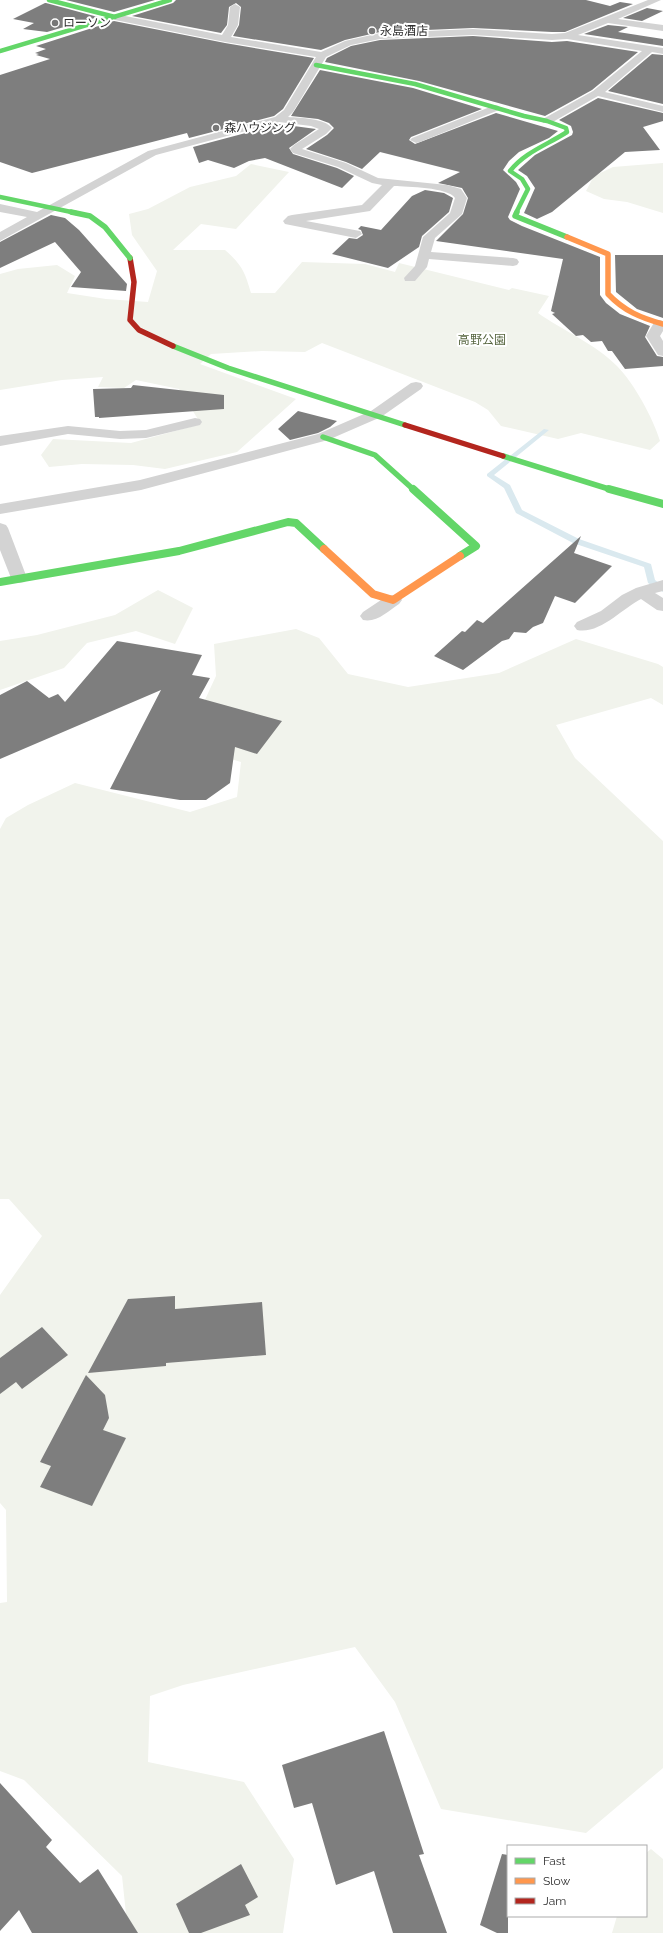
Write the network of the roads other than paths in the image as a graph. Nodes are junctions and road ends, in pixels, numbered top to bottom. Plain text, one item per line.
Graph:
1 (48, 0) edge
2 (170, 0) edge
3 (656, 0) edge
4 (647, 4) junction
5 (235, 7) dead end
6 (663, 8) edge
7 (115, 17) junction
8 (608, 20) junction
9 (663, 28) edge
10 (567, 36) junction
11 (225, 39) junction
12 (650, 49) junction
13 (0, 51) edge
14 (663, 51) edge
15 (319, 60) junction
16 (597, 93) junction
17 (495, 108) junction
18 (663, 109) edge
19 (279, 119) junction
20 (547, 121) junction
21 (416, 140) dead end
22 (390, 183) junction
23 (0, 197) edge
24 (0, 208) edge
25 (39, 216) junction
26 (356, 234) dead end
27 (0, 237) edge
28 (424, 255) junction
29 (513, 262) dead end
30 (410, 278) dead end
31 (661, 324) edge
32 (663, 352) edge
33 (416, 386) dead end
34 (376, 414) junction
35 (195, 422) dead end
36 (323, 437) junction
37 (0, 441) edge
38 (663, 504) edge
39 (0, 509) edge
40 (0, 528) edge
41 (19, 578) junction
42 (0, 582) edge
43 (663, 586) edge
44 (642, 592) junction
45 (393, 600) junction
46 (663, 606) edge
47 (369, 616) dead end
48 (583, 626) dead end

1 - 7 street
2 - 7 street
3 - 4 street
4 - 6 street
4 - 8 street
5 - 11 street
7 - 11 street
7 - 13 street
8 - 9 street
8 - 10 street
10 - 12 street
10 - 15 street
11 - 15 street
12 - 14 street
12 - 16 street
15 - 17 street
15 - 19 street
16 - 18 street
16 - 20 street
17 - 20 street
17 - 21 street
19 - 22 street
19 - 25 street
20 - 31 street
22 - 26 street
22 - 28 street
23 - 34 street, bridge
24 - 25 street
25 - 27 street
28 - 29 street
28 - 30 street
31 - 32 street
33 - 34 street
34 - 36 street
34 - 38 street
35 - 37 street
36 - 39 street
36 - 45 street
40 - 41 street
41 - 42 street
41 - 45 street
43 - 44 street
44 - 46 street
44 - 48 street
45 - 47 street

